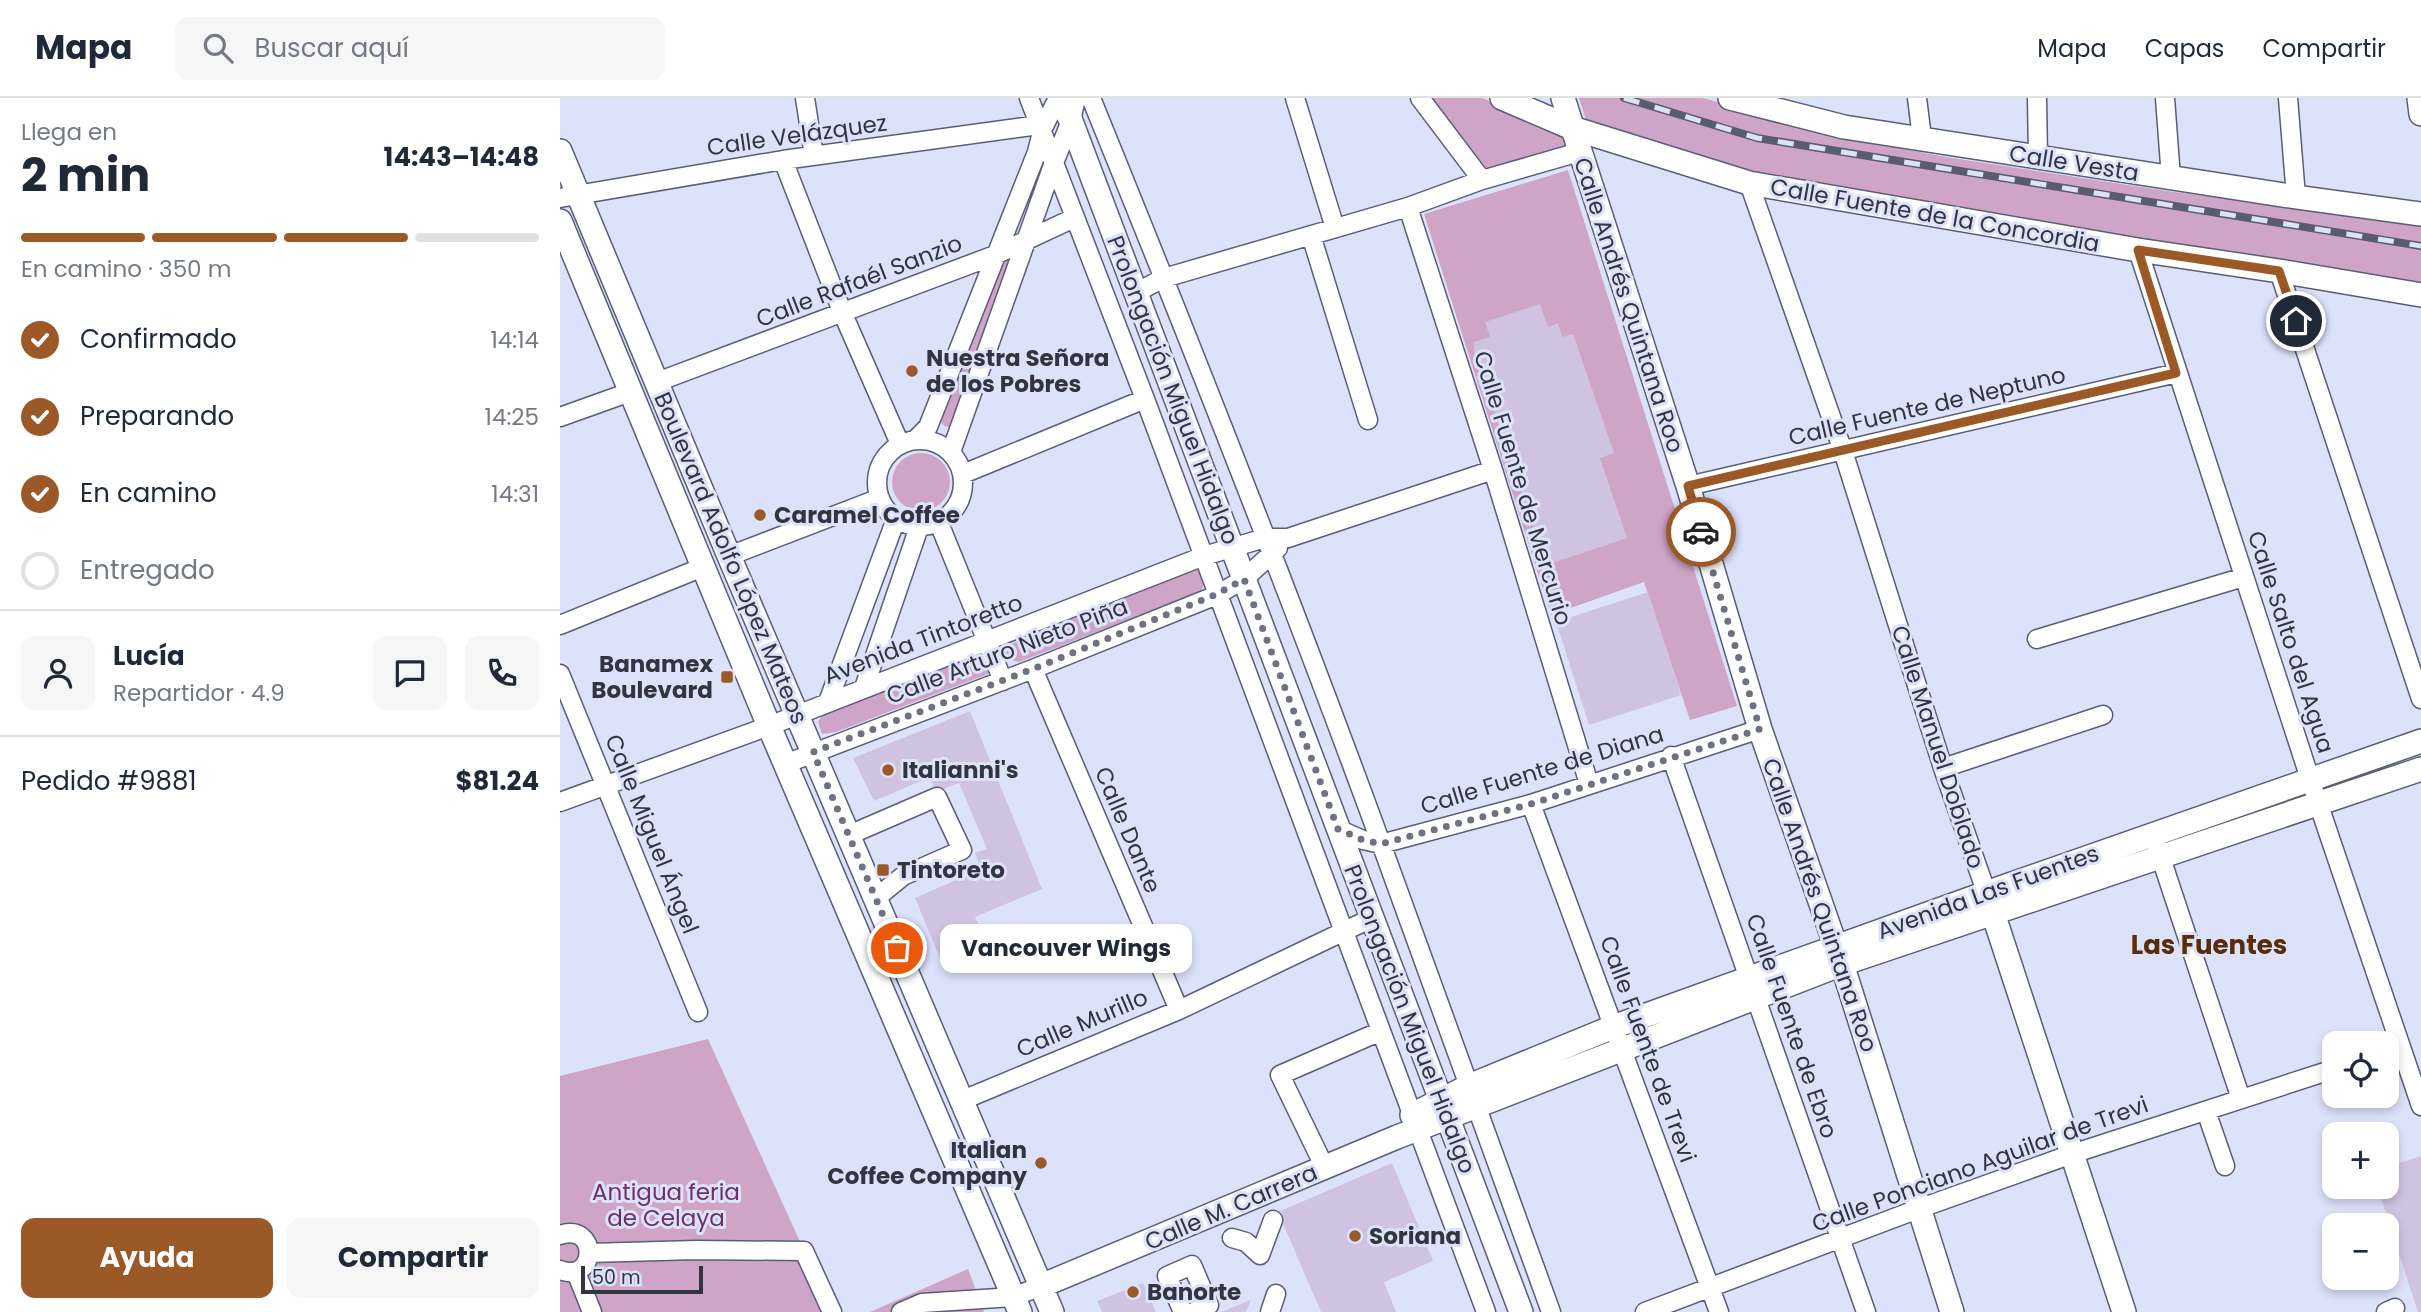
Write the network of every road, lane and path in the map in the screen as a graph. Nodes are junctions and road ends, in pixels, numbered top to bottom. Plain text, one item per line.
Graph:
1 (806, 98) edge
2 (1030, 98) edge
3 (1059, 98) edge
4 (1076, 98) edge
5 (1091, 98) edge
6 (1295, 98) edge
7 (1420, 98) edge
8 (1502, 98) edge
9 (1563, 98) edge
10 (1730, 98) edge
11 (1917, 98) edge
12 (2037, 98) edge
13 (2165, 98) edge
14 (2287, 98) edge
15 (2419, 98) edge
16 (2421, 114) edge
17 (1071, 121) junction
18 (1042, 128) junction
19 (1572, 128) junction
20 (1922, 138) junction
21 (560, 150) edge
22 (1579, 152) junction
23 (814, 156) junction
24 (2038, 157) junction
25 (783, 160) junction
26 (1053, 165) junction
27 (2171, 178) junction
28 (1482, 180) junction
29 (1749, 183) junction
30 (570, 196) edge
31 (2296, 197) junction
32 (1408, 207) junction
33 (2421, 214) edge
34 (1074, 218) junction
35 (560, 221) edge
36 (1335, 228) junction
37 (1311, 235) junction
38 (1026, 240) junction
39 (2138, 250) junction
40 (995, 255) junction
41 (2279, 271) junction
42 (1164, 278) junction
43 (1137, 292) junction
44 (2421, 295) edge
45 (843, 314) junction
46 (2176, 373) junction
47 (657, 382) junction
48 (630, 393) junction
49 (1145, 399) junction
50 (560, 417) edge
51 (1368, 420) dead end
52 (908, 442) junction
53 (1843, 451) junction
54 (951, 452) junction
55 (1493, 470) junction
56 (963, 474) junction
57 (1688, 486) junction
58 (880, 498) junction
59 (896, 519) junction
60 (939, 523) junction
61 (919, 527) junction
62 (1268, 546) junction
63 (1233, 548) junction
64 (729, 556) junction
65 (1204, 556) junction
66 (702, 567) junction
67 (2244, 577) junction
68 (1244, 579) junction
69 (1217, 594) junction
70 (560, 625) edge
71 (2037, 639) dead end
72 (986, 642) junction
73 (1033, 669) junction
74 (560, 674) edge
75 (1003, 681) junction
76 (864, 688) junction
77 (2421, 699) edge
78 (828, 702) junction
79 (797, 714) junction
80 (2103, 715) dead end
81 (769, 726) junction
82 (1760, 729) junction
83 (2421, 741) edge
84 (813, 752) junction
85 (1671, 756) junction
86 (785, 764) junction
87 (1943, 768) junction
88 (2421, 769) edge
89 (2310, 779) junction
90 (1589, 784) junction
91 (606, 785) junction
92 (560, 802) edge
93 (1531, 804) junction
94 (2319, 804) junction
95 (1338, 829) junction
96 (2153, 834) junction
97 (849, 835) junction
98 (1381, 844) junction
99 (2160, 856) junction
100 (876, 898) junction
101 (1989, 903) junction
102 (1372, 918) junction
103 (1343, 931) junction
104 (1839, 955) junction
105 (1753, 988) junction
106 (1179, 1010) junction
107 (698, 1012) dead end
108 (1381, 1031) junction
109 (2388, 1031) edge
110 (1617, 1037) junction
111 (2399, 1060) edge
112 (2322, 1073) edge
113 (1472, 1096) junction
114 (2241, 1099) junction
115 (962, 1100) junction
116 (2421, 1106) edge
117 (1444, 1109) junction
118 (2206, 1111) junction
119 (1415, 1122) junction
120 (2072, 1154) junction
121 (2225, 1166) dead end
122 (1325, 1168) junction
123 (1918, 1209) junction
124 (1273, 1220) dead end
125 (560, 1235) edge
126 (1232, 1238) dead end
127 (1840, 1239) junction
128 (589, 1253) junction
129 (568, 1271) edge
130 (1041, 1286) junction
131 (1710, 1287) junction
132 (1276, 1294) dead end
133 (1017, 1305) edge
134 (592, 1312) edge
135 (832, 1312) edge
136 (901, 1312) edge
137 (1052, 1312) edge
138 (1183, 1312) edge
139 (1194, 1312) edge
140 (1270, 1312) edge
141 (1486, 1312) edge
142 (1521, 1312) edge
143 (1551, 1312) edge
144 (1645, 1312) edge
145 (1719, 1312) edge
146 (1866, 1312) edge
147 (1952, 1312) edge
148 (2124, 1312) edge

1 - 23 street
2 - 18 street, Prolongación Miguel Hidalgo
3 - 17 main road, Prolongación Miguel Hidalgo
3 - 18 street
4 - 17 street
5 - 42 street
6 - 36 street
7 - 28 street
8 - 19 main road, Calle Fuente de la Concordia
9 - 19 main road, Calle Andrés Quintana Roo
10 - 20 main road, Calle Vesta
11 - 20 street
12 - 24 street
13 - 27 street
14 - 31 street
15 - 16 main road
17 - 26 street
17 - 43 main road, Prolongación Miguel Hidalgo
18 - 23 street, Calle Velázquez
18 - 26 street, Prolongación Miguel Hidalgo
18 - 40 street
19 - 22 main road, Calle Andrés Quintana Roo
19 - 29 main road, Calle Fuente de la Concordia
20 - 24 main road, Calle Vesta
21 - 30 main road, Boulevard Adolfo López Mateos
22 - 28 street
22 - 57 main road, Calle Andrés Quintana Roo
23 - 25 street, Calle Velázquez
24 - 27 main road, Calle Vesta
25 - 30 street, Calle Velázquez
25 - 45 street
26 - 34 street, Prolongación Miguel Hidalgo
26 - 38 street
27 - 31 main road, Calle Vesta
28 - 32 street
29 - 39 main road, Calle Fuente de la Concordia
29 - 53 street, Calle Manuel Doblado
30 - 47 main road, Boulevard Adolfo López Mateos
31 - 33 main road, Calle Vesta
32 - 36 street
32 - 55 street, Calle Fuente de Mercurio
34 - 38 street, Calle Rafaél Sanzio
34 - 49 street, Prolongación Miguel Hidalgo
35 - 48 main road, Boulevard Adolfo López Mateos
36 - 37 street
37 - 42 street
37 - 51 street
38 - 40 street, Calle Rafaél Sanzio
38 - 54 street
39 - 41 main road, Calle Fuente de la Concordia
39 - 46 street, Calle Salto del Agua
40 - 45 street, Calle Rafaél Sanzio
40 - 52 street
41 - 44 main road, Calle Fuente de la Concordia
41 - 77 street
42 - 43 street
42 - 62 street
43 - 63 main road, Prolongación Miguel Hidalgo
45 - 47 street, Calle Rafaél Sanzio
45 - 52 street
46 - 53 street, Calle Fuente de Neptuno
46 - 67 street, Calle Salto del Agua
47 - 64 main road, Boulevard Adolfo López Mateos
48 - 50 street
48 - 66 main road, Boulevard Adolfo López Mateos
49 - 56 street
49 - 65 street, Prolongación Miguel Hidalgo
52 - 54 street
52 - 58 street
53 - 57 street, Calle Fuente de Neptuno
53 - 87 street, Calle Manuel Doblado
54 - 56 street
55 - 62 street
55 - 90 street, Calle Fuente de Mercurio
56 - 60 street
57 - 82 main road, Calle Andrés Quintana Roo
58 - 59 street
58 - 64 street
59 - 61 street
59 - 78 street
60 - 61 street
60 - 72 street
61 - 76 street
62 - 63 street, Avenida Tintoretto
62 - 68 street
62 - 98 street
63 - 65 street, Avenida Tintoretto
63 - 68 main road, Prolongación Miguel Hidalgo
64 - 79 main road, Boulevard Adolfo López Mateos
65 - 69 street, Prolongación Miguel Hidalgo
65 - 72 street, Avenida Tintoretto
66 - 70 street
66 - 81 main road, Boulevard Adolfo López Mateos
67 - 71 street
67 - 89 street, Calle Salto del Agua
68 - 69 street, Calle Arturo Nieto Piña
68 - 95 main road, Prolongación Miguel Hidalgo
69 - 73 street, Calle Arturo Nieto Piña
69 - 103 street, Prolongación Miguel Hidalgo
72 - 75 street
72 - 76 street, Avenida Tintoretto
73 - 75 street, Calle Arturo Nieto Piña
73 - 106 street, Calle Dante
74 - 91 street, Calle Miguel Ángel
75 - 84 street, Calle Arturo Nieto Piña
76 - 78 street, Avenida Tintoretto
78 - 79 street, Avenida Tintoretto
79 - 81 street, Avenida Tintoretto
79 - 84 main road, Boulevard Adolfo López Mateos
80 - 87 street
81 - 86 main road, Boulevard Adolfo López Mateos
81 - 91 street, Avenida Tintoretto
82 - 85 street, Calle Fuente de Diana
82 - 104 main road, Calle Andrés Quintana Roo
83 - 89 main road, Avenida Las Fuentes
84 - 86 street, Calle Arturo Nieto Piña
84 - 97 main road, Boulevard Adolfo López Mateos
85 - 90 street, Calle Fuente de Diana
85 - 105 street, Calle Fuente de Ebro
86 - 133 main road, Boulevard Adolfo López Mateos
87 - 101 street, Calle Manuel Doblado
88 - 94 main road, Avenida Las Fuentes
89 - 94 street, Calle Salto del Agua
89 - 96 main road, Avenida Las Fuentes
90 - 93 street, Calle Fuente de Diana
91 - 92 street, Avenida Tintoretto
91 - 107 street, Calle Miguel Ángel
93 - 98 street, Calle Fuente de Diana
93 - 110 street, Calle Fuente de Trevi
94 - 99 main road, Avenida Las Fuentes
94 - 109 street, Calle Salto del Agua
95 - 98 street
95 - 102 main road, Prolongación Miguel Hidalgo
96 - 99 street
96 - 101 main road, Avenida Las Fuentes
97 - 100 main road, Boulevard Adolfo López Mateos
97 - 100 street
98 - 113 street
99 - 101 main road, Avenida Las Fuentes
99 - 114 street
100 - 115 main road, Boulevard Adolfo López Mateos
101 - 104 main road, Avenida Las Fuentes
101 - 120 main road, Calle Manuel Doblado
102 - 103 street, Calle Murillo
102 - 117 main road, Prolongación Miguel Hidalgo
103 - 106 street, Calle Murillo
103 - 108 street, Prolongación Miguel Hidalgo
104 - 105 main road, Avenida Las Fuentes
104 - 123 main road, Calle Andrés Quintana Roo
105 - 110 main road, Avenida Las Fuentes
105 - 127 street, Calle Fuente de Ebro
106 - 115 street, Calle Murillo
108 - 119 street, Prolongación Miguel Hidalgo
108 - 122 street
110 - 113 main road, Avenida Las Fuentes
110 - 131 street, Calle Fuente de Trevi
111 - 116 street, Calle Salto del Agua
112 - 114 street, Calle Ponciano Aguilar de Trevi
113 - 117 main road, Avenida Las Fuentes
113 - 143 street
114 - 118 street, Calle Ponciano Aguilar de Trevi
115 - 130 main road, Boulevard Adolfo López Mateos
117 - 119 main road, Calle M. Carrera
117 - 142 main road, Prolongación Miguel Hidalgo
118 - 120 street, Calle Ponciano Aguilar de Trevi
118 - 121 street
119 - 122 main road, Calle M. Carrera
119 - 141 street, Prolongación Miguel Hidalgo
120 - 123 street, Calle Ponciano Aguilar de Trevi
120 - 148 main road, Calle Manuel Doblado
122 - 130 main road, Calle M. Carrera
123 - 127 street, Calle Ponciano Aguilar de Trevi
123 - 147 main road, Calle Andrés Quintana Roo
124 - 126 street
125 - 128 street
127 - 131 street, Calle Ponciano Aguilar de Trevi
127 - 146 street, Calle Fuente de Ebro
128 - 129 street
128 - 135 street
129 - 134 street
130 - 133 street, Calle M. Carrera
130 - 137 main road, Boulevard Adolfo López Mateos
131 - 144 street, Calle Ponciano Aguilar de Trevi
131 - 145 street, Calle Fuente de Trevi
132 - 140 street
133 - 136 street, Calle M. Carrera
138 - 139 street

